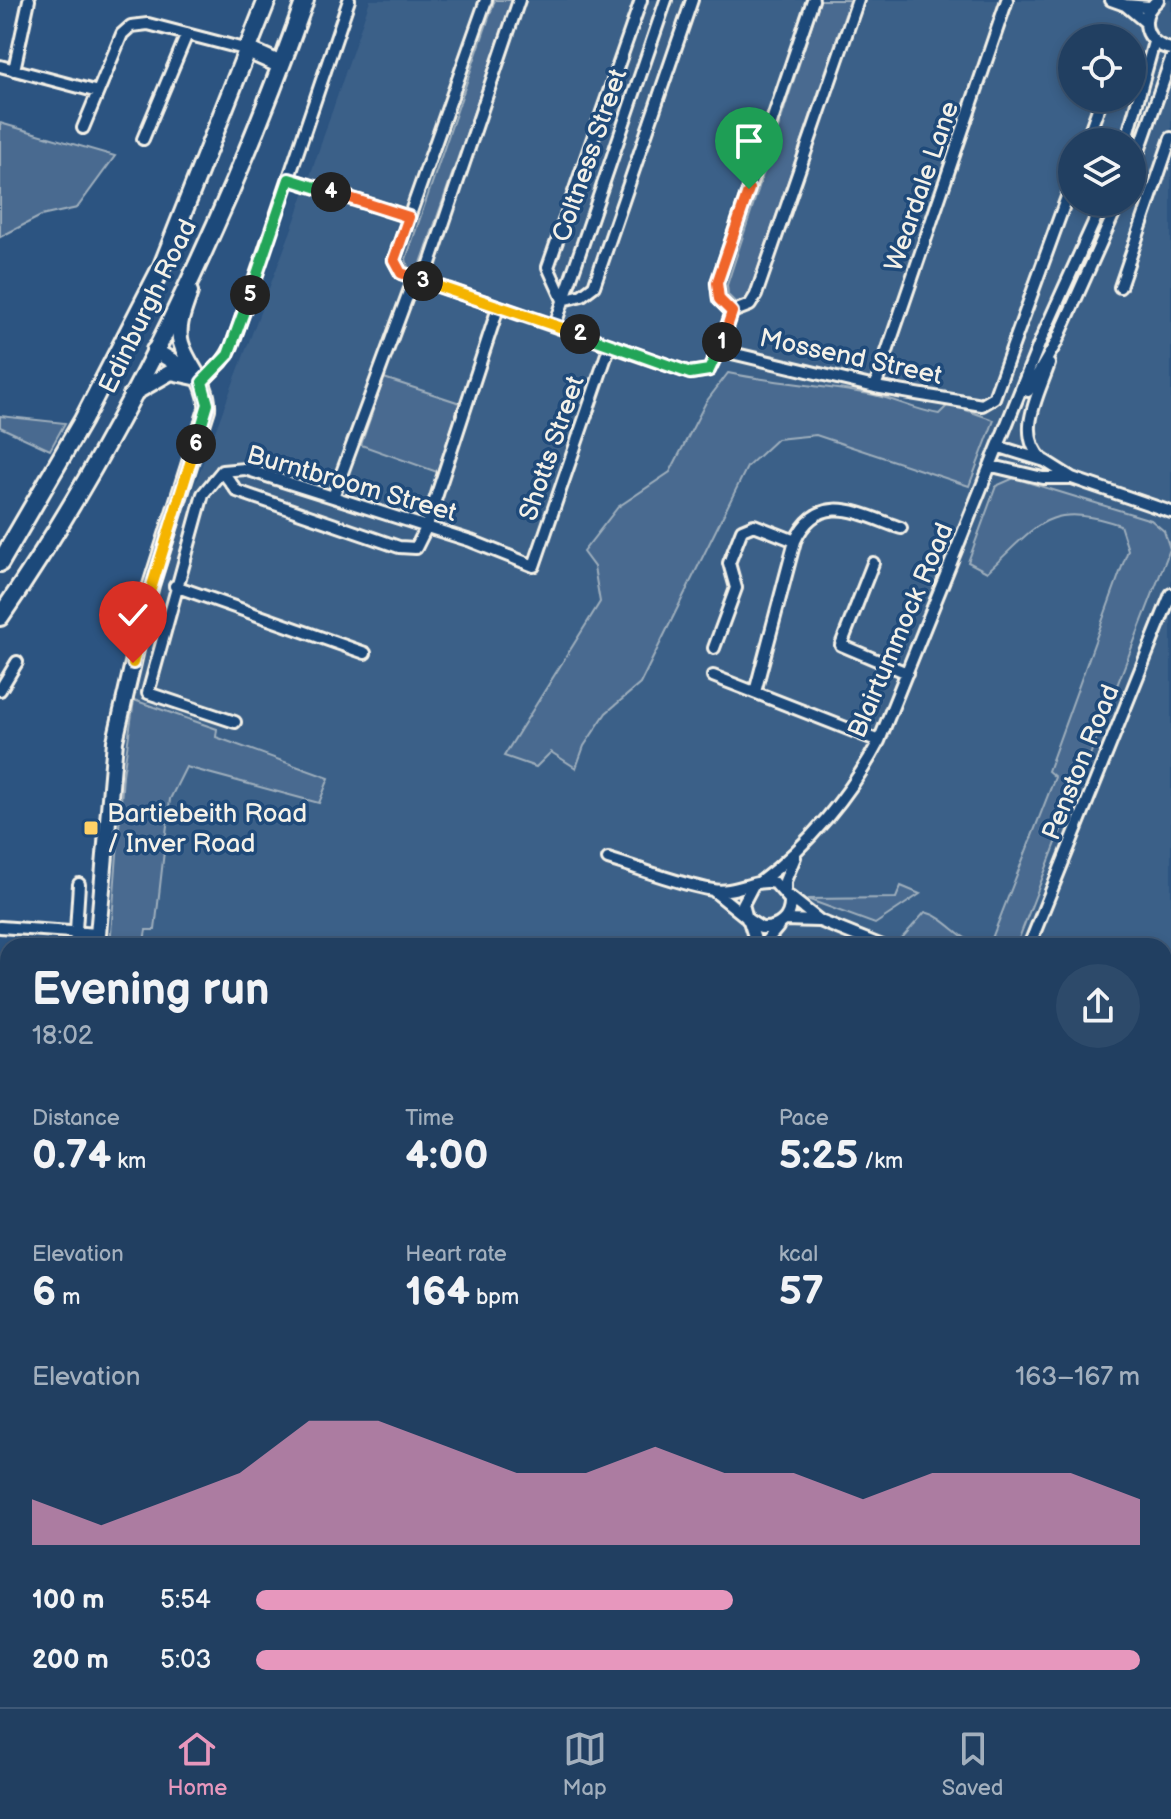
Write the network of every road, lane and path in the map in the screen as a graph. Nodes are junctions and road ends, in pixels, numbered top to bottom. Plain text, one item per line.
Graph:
1 (29, 0) edge
2 (267, 0) edge
3 (305, 0) edge
4 (349, 0) edge
5 (486, 0) edge
6 (519, 0) edge
7 (641, 0) edge
8 (666, 0) edge
9 (692, 0) edge
10 (813, 0) edge
11 (858, 0) edge
12 (1007, 0) edge
13 (1111, 0) edge
14 (1153, 4) edge
15 (1125, 5) junction
16 (1144, 21) junction
17 (187, 34) junction
18 (1154, 42) junction
19 (1171, 49) edge
20 (248, 50) junction
21 (1171, 59) edge
22 (281, 65) junction
23 (0, 66) edge
24 (14, 70) junction
25 (98, 92) junction
26 (83, 128) dead end
27 (1130, 128) edge
28 (1146, 131) edge
29 (1171, 138) edge
30 (143, 139) dead end
31 (289, 179) junction
32 (1060, 216) edge
33 (1097, 216) edge
34 (1113, 216) edge
35 (409, 217) junction
36 (206, 243) junction
37 (419, 280) junction
38 (1120, 287) dead end
39 (563, 300) junction
40 (498, 308) junction
41 (732, 312) junction
42 (555, 325) junction
43 (129, 333) junction
44 (1056, 343) junction
45 (610, 345) junction
46 (154, 350) junction
47 (719, 350) junction
48 (200, 380) junction
49 (875, 387) junction
50 (131, 395) junction
51 (1014, 413) junction
52 (1000, 447) junction
53 (1045, 461) junction
54 (992, 466) junction
55 (222, 471) junction
56 (1072, 478) junction
57 (333, 497) junction
58 (1171, 512) edge
59 (426, 528) junction
60 (901, 528) dead end
61 (795, 541) junction
62 (0, 563) edge
63 (873, 563) dead end
64 (534, 566) joint
65 (175, 586) junction
66 (1171, 594) edge
67 (0, 617) edge
68 (714, 648) dead end
69 (365, 653) dead end
70 (17, 662) dead end
71 (907, 673) junction
72 (713, 676) dead end
73 (0, 690) edge
74 (755, 692) junction
75 (235, 722) dead end
76 (879, 741) junction
77 (800, 848) junction
78 (608, 859) dead end
79 (757, 883) junction
80 (79, 884) dead end
81 (712, 890) junction
82 (786, 891) junction
83 (747, 918) junction
84 (783, 921) junction
85 (820, 921) junction
86 (0, 927) edge
87 (76, 933) junction
88 (76, 938) edge
89 (92, 938) edge
90 (98, 938) edge
91 (756, 938) edge
92 (767, 938) edge
93 (862, 938) edge
94 (1032, 938) edge

1 - 24 street
2 - 20 main road, Edinburgh Road
3 - 22 main road, Edinburgh Road
4 - 31 street
5 - 35 street
6 - 37 street
7 - 39 street
8 - 39 street, Coltness Street
9 - 39 street
10 - 41 street
11 - 41 street
12 - 49 street, Weardale Lane
13 - 15 street
14 - 15 street
14 - 16 street
15 - 16 street
16 - 18 street
17 - 20 street
17 - 25 street
17 - 30 street
18 - 19 street
18 - 27 street
20 - 22 main road
20 - 43 main road, Edinburgh Road
21 - 28 street
22 - 36 main road, Edinburgh Road
23 - 24 street
24 - 25 street
25 - 26 street
29 - 38 street
31 - 35 street
31 - 48 street
32 - 49 street, Mossend Street
33 - 51 street, Blairtummock Road
34 - 44 street, Blairtummock Road
35 - 37 street, Mossend Street
36 - 46 main road, Edinburgh Road
36 - 48 street
37 - 40 street, Mossend Street
37 - 57 street
39 - 42 street, Coltness Street
40 - 42 street, Mossend Street
40 - 59 street
41 - 47 street
42 - 45 street, Mossend Street
43 - 46 main road
43 - 62 main road, Edinburgh Road
44 - 51 street, Blairtummock Road
44 - 53 street
45 - 47 street, Mossend Street
45 - 64 street, Shotts Street
46 - 48 street
46 - 50 main road, Edinburgh Road
47 - 49 street, Mossend Street
48 - 50 street
48 - 90 street
50 - 67 main road, Edinburgh Road
51 - 52 street, Blairtummock Road
52 - 53 street
52 - 54 street, Blairtummock Road
53 - 56 street
54 - 56 street
54 - 71 street, Blairtummock Road
55 - 57 street, Burntbroom Street
55 - 59 street, Burntbroom Street
55 - 65 street
56 - 58 street
57 - 59 street, Burntbroom Street
59 - 64 street, Burntbroom Street
60 - 61 street
61 - 68 street
61 - 74 street
63 - 71 street
65 - 69 street
65 - 75 street
66 - 94 street, Penston Road
70 - 73 street
71 - 76 street, Blairtummock Road
72 - 74 street
74 - 76 street
76 - 77 street, Blairtummock Road
77 - 79 street, Blairtummock Road
77 - 82 street, Blairtummock Road
78 - 81 street
79 - 81 street
79 - 82 street
79 - 83 street
80 - 87 street
81 - 83 street
82 - 84 street
82 - 85 street
83 - 84 street
83 - 91 street
84 - 85 street
84 - 92 street
85 - 93 street
86 - 87 street
87 - 88 street
87 - 89 street

